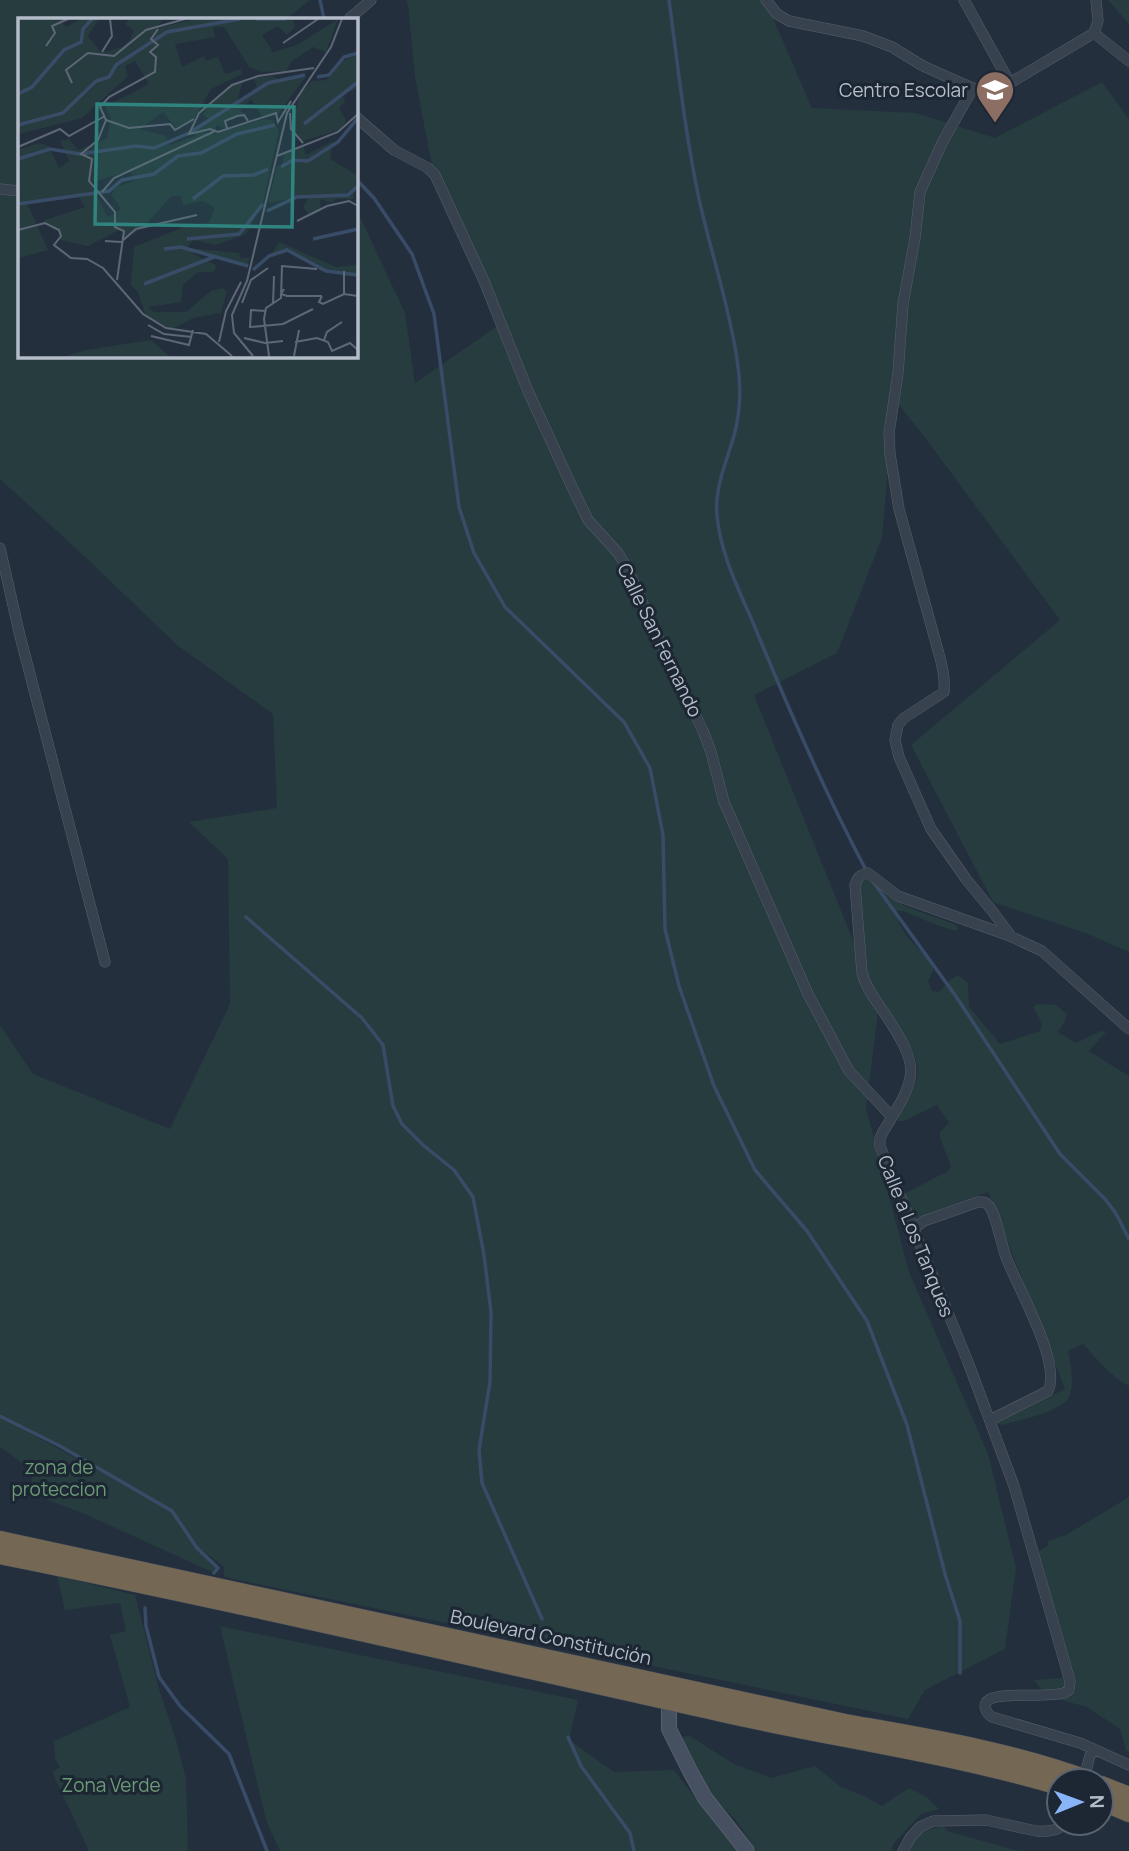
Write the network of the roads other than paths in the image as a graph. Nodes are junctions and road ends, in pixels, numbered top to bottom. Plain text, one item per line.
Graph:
1 (371, 0) edge
2 (766, 0) edge
3 (964, 0) edge
4 (1096, 0) edge
5 (350, 18) edge
6 (1094, 33) junction
7 (1129, 61) edge
8 (1010, 83) junction
9 (973, 88) junction
10 (357, 118) edge
11 (0, 190) edge
12 (18, 191) edge
13 (0, 548) edge
14 (1010, 936) junction
15 (104, 962) dead end
16 (1129, 1029) edge
17 (892, 1117) junction
18 (913, 1229) junction
19 (990, 1420) junction
20 (0, 1541) edge
21 (0, 1555) edge
22 (669, 1701) junction
23 (1093, 1748) junction
24 (1129, 1765) edge
25 (1060, 1767) edge
26 (1090, 1767) edge
27 (1045, 1782) edge
28 (1045, 1832) edge
29 (747, 1851) edge
30 (903, 1851) edge

1 - 5 street
2 - 9 street
3 - 8 street
4 - 6 street
6 - 7 street
6 - 8 street
8 - 9 street
9 - 14 street
10 - 17 street, Calle San Fernando
11 - 12 street
13 - 15 street
14 - 16 street
14 - 17 street, Calle a Los Tanques
17 - 18 street, Calle a Los Tanques
18 - 19 street, Calle a Los Tanques
18 - 19 street
19 - 23 street, Calle a Los Tanques
20 - 25 highway, Boulevard Constitución
21 - 22 highway, Boulevard Constitución
22 - 27 highway, Boulevard Constitución
22 - 29 street
23 - 24 street
23 - 26 street
28 - 30 street

